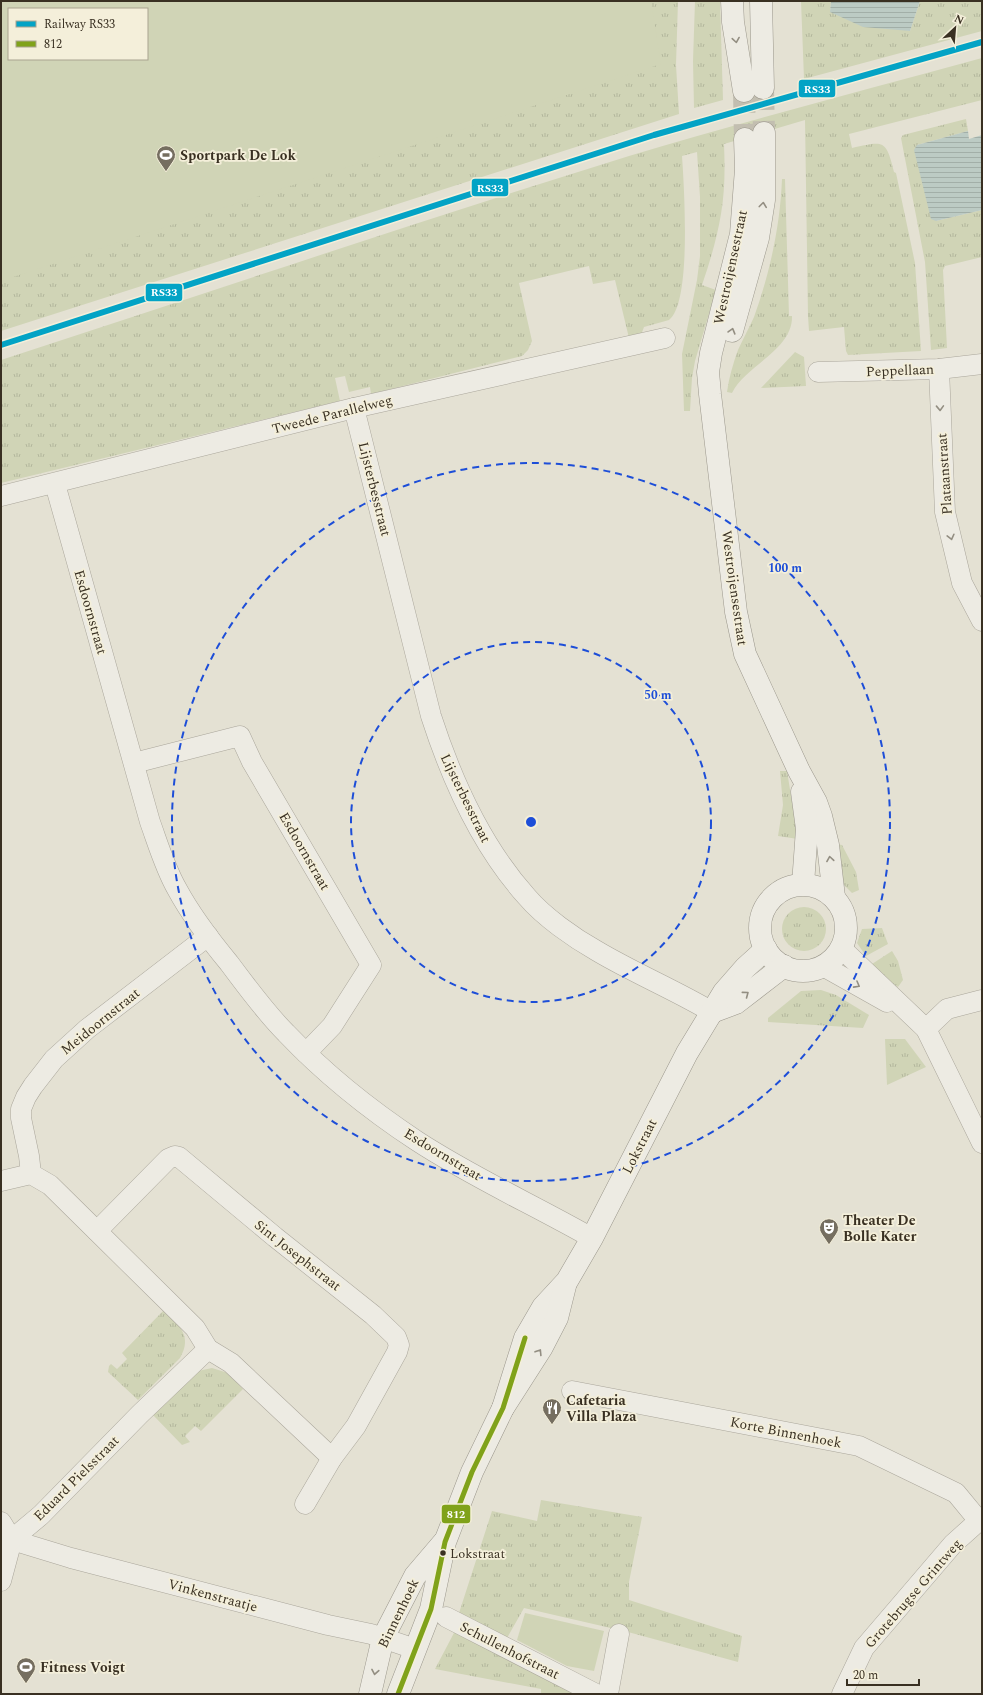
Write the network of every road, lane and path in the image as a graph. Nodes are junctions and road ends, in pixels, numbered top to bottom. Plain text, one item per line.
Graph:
1 (732, 1) edge
2 (761, 1) edge
3 (755, 136) tunnel mouth
4 (665, 338) dead end
5 (982, 364) edge
6 (939, 369) junction
7 (818, 372) dead end
8 (354, 408) junction
9 (55, 484) junction
10 (1, 496) edge
11 (982, 621) edge
12 (134, 763) junction
13 (799, 771) junction
14 (803, 884) junction
15 (834, 897) junction
16 (208, 936) junction
17 (841, 948) junction
18 (766, 949) junction
19 (784, 966) junction
20 (823, 966) junction
21 (982, 1000) edge
22 (712, 1012) junction
23 (912, 1015) junction
24 (926, 1030) junction
25 (306, 1053) junction
26 (982, 1143) edge
27 (31, 1174) junction
28 (1, 1181) edge
29 (97, 1231) junction
30 (592, 1238) junction
31 (567, 1282) joint
32 (208, 1349) junction
33 (572, 1391) dead end
34 (332, 1458) junction
35 (305, 1504) dead end
36 (980, 1520) edge
37 (1, 1522) edge
38 (445, 1542) junction
39 (6, 1544) edge
40 (1, 1581) edge
41 (446, 1617) dead end
42 (619, 1634) dead end
43 (383, 1638) junction
44 (415, 1649) junction
45 (370, 1694) edge
46 (398, 1694) edge
47 (596, 1694) edge
48 (608, 1694) edge
49 (842, 1694) edge

1 -> 2 main road
3 - 13 main road, Westroijensestraat
4 - 8 street, Tweede Parallelweg
5 - 6 street, Peppellaan
6 - 7 street, Peppellaan
6 -> 11 street, Plataanstraat
8 - 9 street, Tweede Parallelweg
8 - 22 street, Lijsterbesstraat
9 - 10 street, Tweede Parallelweg
9 - 12 street, Esdoornstraat
12 - 16 street, Esdoornstraat
12 - 25 street, Esdoornstraat
13 - 14 main road, Westroijensestraat
15 -> 13 main road, Westroijensestraat
14 - 15 main road
14 - 18 main road
15 - 17 main road
16 - 25 street, Esdoornstraat
16 - 27 street, Meidoornstraat
17 - 20 main road
17 - 23 street
18 - 19 main road
18 - 22 main road, Lokstraat
19 - 20 main road
22 -> 19 main road
20 -> 23 street
21 - 24 street
22 - 30 main road, Lokstraat
23 - 24 street
24 - 26 street
25 - 30 street, Esdoornstraat
27 - 28 street
27 - 29 street
29 - 32 street
29 - 34 street, Sint Josephstraat
30 - 31 main road, Lokstraat
31 - 38 main road, Binnenhoek
32 - 34 street
32 - 39 street, Eduard Pielsstraat
33 - 36 street, Korte Binnenhoek
34 - 35 street, Sint Josephstraat
36 - 49 street, Grotebrugse Grintweg
37 - 39 street
38 - 43 main road, Binnenhoek
38 - 44 main road, Binnenhoek
39 - 40 street
39 - 43 street, Vinkenstraatje
41 - 47 street, Schullenhofstraat
42 - 48 street
43 - 44 street, Vinkenstraatje
43 -> 45 main road, Binnenhoek
44 - 46 main road, Binnenhoek

